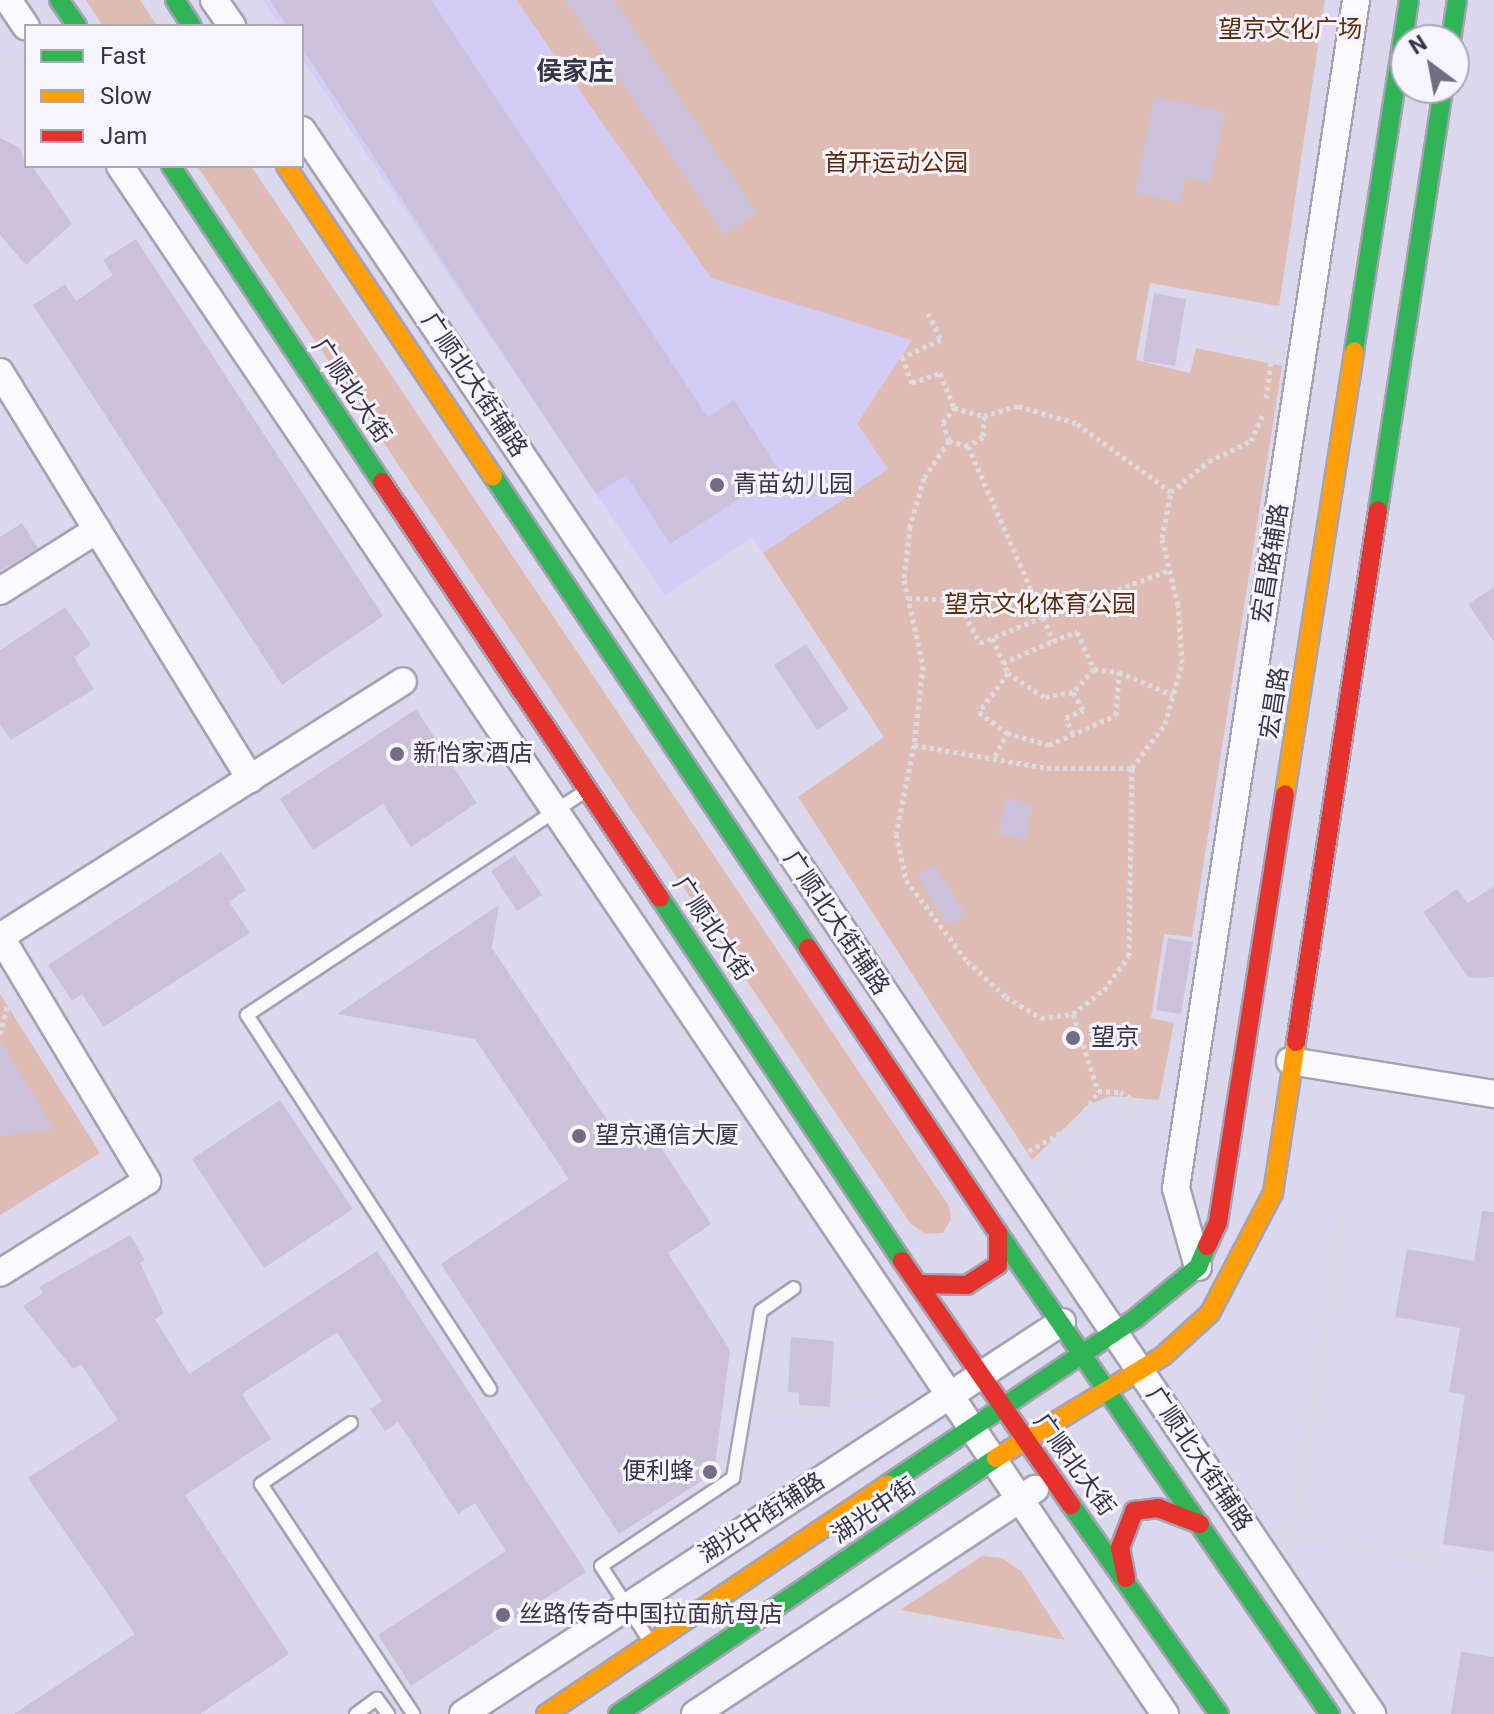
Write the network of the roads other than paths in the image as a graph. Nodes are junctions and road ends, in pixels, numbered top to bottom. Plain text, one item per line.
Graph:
1 (8, 0) edge
2 (59, 0) edge
3 (175, 0) edge
4 (214, 0) edge
5 (1356, 0) edge
6 (1409, 0) edge
7 (1457, 0) edge
8 (24, 24) edge
9 (76, 24) edge
10 (191, 24) edge
11 (231, 24) edge
12 (1453, 24) edge
13 (1440, 104) edge
14 (304, 133) edge
15 (121, 168) edge
16 (172, 168) edge
17 (287, 168) edge
18 (0, 372) edge
19 (97, 530) junction
20 (0, 591) edge
21 (403, 681) dead end
22 (250, 779) junction
23 (590, 789) junction
24 (557, 810) junction
25 (0, 936) edge
26 (1290, 1061) junction
27 (1494, 1094) edge
28 (998, 1232) junction
29 (1198, 1267) junction
30 (0, 1273) edge
31 (919, 1284) junction
32 (794, 1288) dead end
33 (1062, 1322) junction
34 (1113, 1333) junction
35 (1083, 1354) junction
36 (1139, 1371) junction
37 (980, 1376) junction
38 (490, 1389) dead end
39 (1110, 1390) junction
40 (952, 1394) junction
41 (1003, 1407) junction
42 (351, 1423) dead end
43 (973, 1425) junction
44 (1025, 1439) junction
45 (995, 1458) junction
46 (1053, 1477) junction
47 (1022, 1498) junction
48 (1200, 1524) junction
49 (1126, 1578) junction
50 (627, 1607) junction
51 (651, 1642) junction
52 (356, 1714) edge
53 (388, 1714) edge
54 (413, 1714) edge
55 (463, 1714) edge
56 (546, 1714) edge
57 (618, 1714) edge
58 (695, 1714) edge
59 (1165, 1714) edge
60 (1219, 1714) edge
61 (1330, 1714) edge
62 (1372, 1714) edge

1 - 8 street
2 - 9 main road
3 - 10 main road
4 - 11 street
5 - 29 street, 宏昌路辅路
6 - 29 main road, 宏昌路
7 - 12 main road
13 - 26 main road
14 - 34 street, 广顺北大街辅路
15 - 24 street
16 - 23 main road, 广顺北大街
17 - 28 main road
18 - 19 street
19 - 20 street
19 - 22 street
21 - 22 street
22 - 25 street
23 - 24 lane
23 - 31 main road, 广顺北大街
24 - 38 lane
24 - 40 street
25 - 30 street
26 - 27 street
26 - 36 main road, 湖光中街
28 - 31 main road
28 - 33 main road
29 - 34 main road, 宏昌路
31 - 37 main road, 广顺北大街
32 - 50 lane
33 - 35 main road
33 - 37 street, 湖光中街辅路
34 - 35 main road, 宏昌路
34 - 36 street, 广顺北大街辅路
35 - 39 main road
35 - 41 main road, 湖光中街
36 - 39 main road, 湖光中街
36 - 62 street, 广顺北大街辅路
37 - 40 street, 湖光中街辅路
37 - 41 main road, 广顺北大街
39 - 44 main road, 湖光中街
39 - 48 main road
40 - 43 street
40 - 50 street, 湖光中街辅路
41 - 43 main road, 湖光中街
41 - 44 main road, 广顺北大街
42 - 54 lane
43 - 45 street
43 - 51 main road, 湖光中街
44 - 45 main road, 湖光中街
44 - 46 main road, 广顺北大街
45 - 47 street
45 - 57 main road, 湖光中街
46 - 47 street
46 - 49 main road, 广顺北大街
47 - 58 street
47 - 59 street
48 - 49 main road
48 - 61 main road
49 - 60 main road, 广顺北大街
50 - 51 lane
50 - 55 street, 湖光中街辅路
51 - 56 main road, 湖光中街
52 - 53 lane

